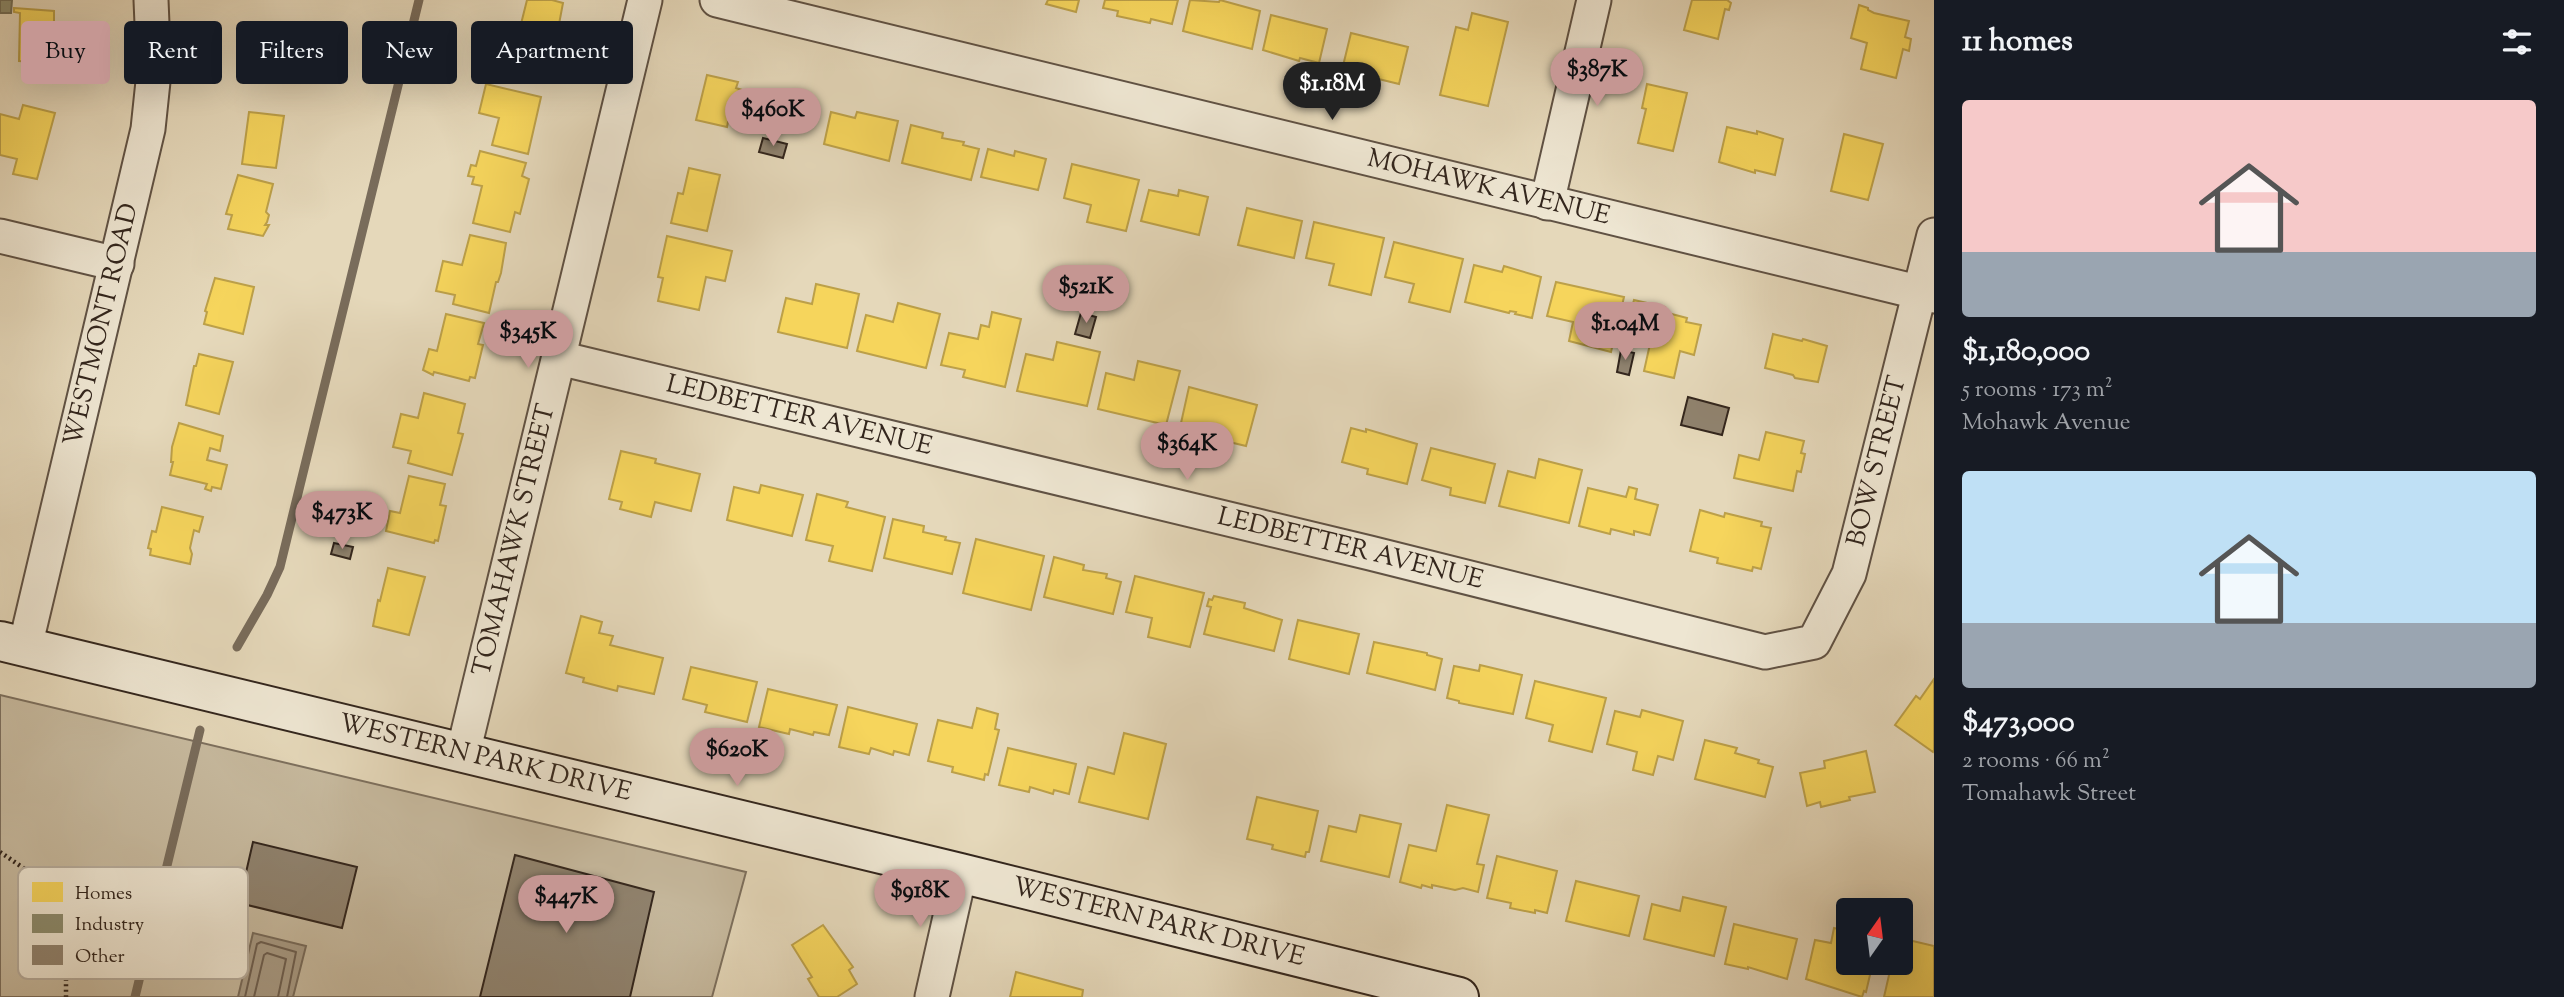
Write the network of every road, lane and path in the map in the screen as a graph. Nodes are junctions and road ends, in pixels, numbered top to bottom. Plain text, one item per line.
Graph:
1 (151, 0) edge
2 (645, 0) edge
3 (717, 0) edge
4 (1594, 0) edge
5 (1547, 203) junction
6 (1934, 235) edge
7 (0, 236) edge
8 (117, 264) junction
9 (1927, 295) edge
10 (559, 358) junction
11 (1814, 642) joint
12 (13, 644) edge
13 (463, 753) junction
14 (0, 852) edge
15 (22, 867) edge
16 (960, 873) junction
17 (66, 979) edge
18 (66, 997) edge
19 (932, 997) edge
20 (1459, 997) edge

1 - 8 street, WESTMONT ROAD
2 - 10 street, TOMAHAWK STREET
3 - 5 street, MOHAWK AVENUE
4 - 5 street
5 - 9 street, MOHAWK AVENUE
6 - 9 street, BOW STREET
7 - 8 street
8 - 12 street, WESTMONT ROAD
9 - 11 street, BOW STREET
10 - 11 street, LEDBETTER AVENUE
10 - 13 street, TOMAHAWK STREET
12 - 13 street, WESTERN PARK DRIVE
13 - 16 street, WESTERN PARK DRIVE
14 - 15 path
16 - 19 street
16 - 20 street, WESTERN PARK DRIVE
17 - 18 path

